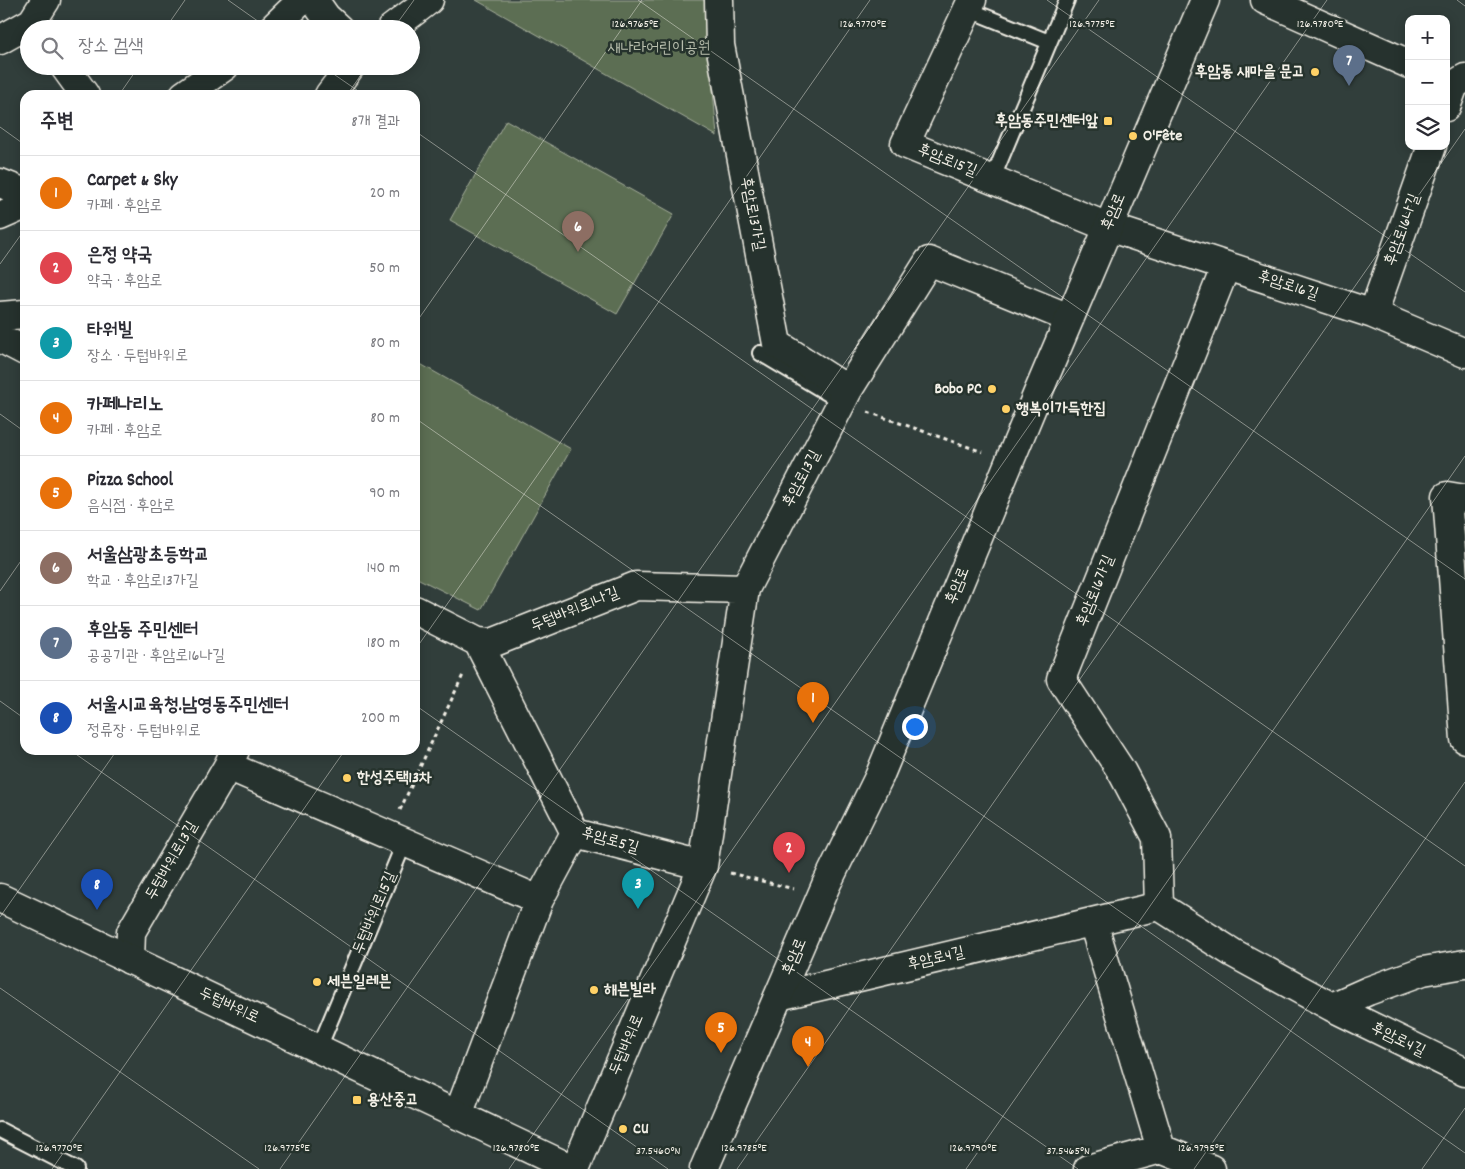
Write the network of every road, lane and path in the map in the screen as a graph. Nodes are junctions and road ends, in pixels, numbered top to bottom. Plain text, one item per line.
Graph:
1 (302, 0) edge
2 (314, 0) edge
3 (429, 0) edge
4 (719, 0) edge
5 (1066, 0) edge
6 (1204, 0) edge
7 (1265, 0) edge
8 (970, 5) edge
9 (281, 20) edge
10 (329, 20) edge
11 (403, 20) edge
12 (20, 28) edge
13 (0, 40) edge
14 (1049, 42) junction
15 (1405, 62) edge
16 (71, 75) edge
17 (212, 75) edge
18 (344, 75) edge
19 (81, 90) edge
20 (191, 90) edge
21 (333, 90) edge
22 (1431, 150) edge
23 (992, 180) junction
24 (0, 183) edge
25 (20, 191) edge
26 (20, 207) edge
27 (0, 216) edge
28 (1108, 227) junction
29 (1226, 266) junction
30 (20, 314) edge
31 (1373, 314) junction
32 (0, 316) edge
33 (1070, 318) junction
34 (0, 338) edge
35 (20, 348) edge
36 (760, 353) dead end
37 (1465, 353) edge
38 (845, 396) junction
39 (1009, 462) junction
40 (1465, 499) edge
41 (745, 588) junction
42 (420, 613) edge
43 (478, 642) junction
44 (1465, 739) edge
45 (232, 758) edge
46 (575, 833) junction
47 (388, 835) junction
48 (702, 866) junction
49 (821, 896) junction
50 (0, 898) edge
51 (539, 900) junction
52 (1159, 906) junction
53 (1093, 922) junction
54 (130, 960) junction
55 (1465, 964) edge
56 (779, 996) junction
57 (1332, 1007) junction
58 (319, 1048) junction
59 (1465, 1072) edge
60 (458, 1115) junction
61 (0, 1130) edge
62 (1161, 1149) junction
63 (76, 1169) edge
64 (574, 1169) edge
65 (704, 1169) edge
66 (1088, 1169) edge
67 (1211, 1169) edge

1 - 9 street
2 - 10 street
3 - 11 street
4 - 38 street, 후암로13가길
5 - 14 lane
6 - 28 street, 후암로
7 - 15 street
8 - 14 lane
8 - 23 street, 후암로15길
12 - 13 street
14 - 23 lane
16 - 19 street
17 - 20 street
18 - 21 street
22 - 31 street, 후암로16나길
23 - 28 street, 후암로15길
24 - 25 street
26 - 27 street
28 - 29 street, 후암로16길
28 - 33 street, 후암로
29 - 31 street, 후암로16길
29 - 52 street, 후암로16가길
30 - 32 street
31 - 37 street, 후암로16길
33 - 38 street, 후암로13길
33 - 39 street, 후암로
34 - 35 street
36 - 38 lane
38 - 39 path
38 - 41 street, 후암로13길
39 - 49 street, 후암로
40 - 44 street
41 - 43 street, 두텁바위로1나길
41 - 48 street, 후암로13길
42 - 43 street
43 - 46 street, 후암로5길
43 - 47 path
45 - 47 street, 두텁바위로13길
45 - 54 street, 두텁바위로13길
46 - 48 street, 후암로5길
46 - 51 street
47 - 51 street
47 - 58 lane, 두텁바위로15길
48 - 49 path
48 - 64 street, 두텁바위로
49 - 56 street, 후암로
50 - 54 street, 두텁바위로
51 - 60 street
52 - 53 street, 후암로4길
52 - 57 street, 후암로4길
53 - 56 street, 후암로4길
53 - 62 street
54 - 58 street, 두텁바위로
55 - 57 street
56 - 65 street, 후암로
57 - 59 street, 후암로4길
58 - 60 street, 두텁바위로
60 - 64 street, 두텁바위로
61 - 63 lane
62 - 66 street
62 - 67 street

